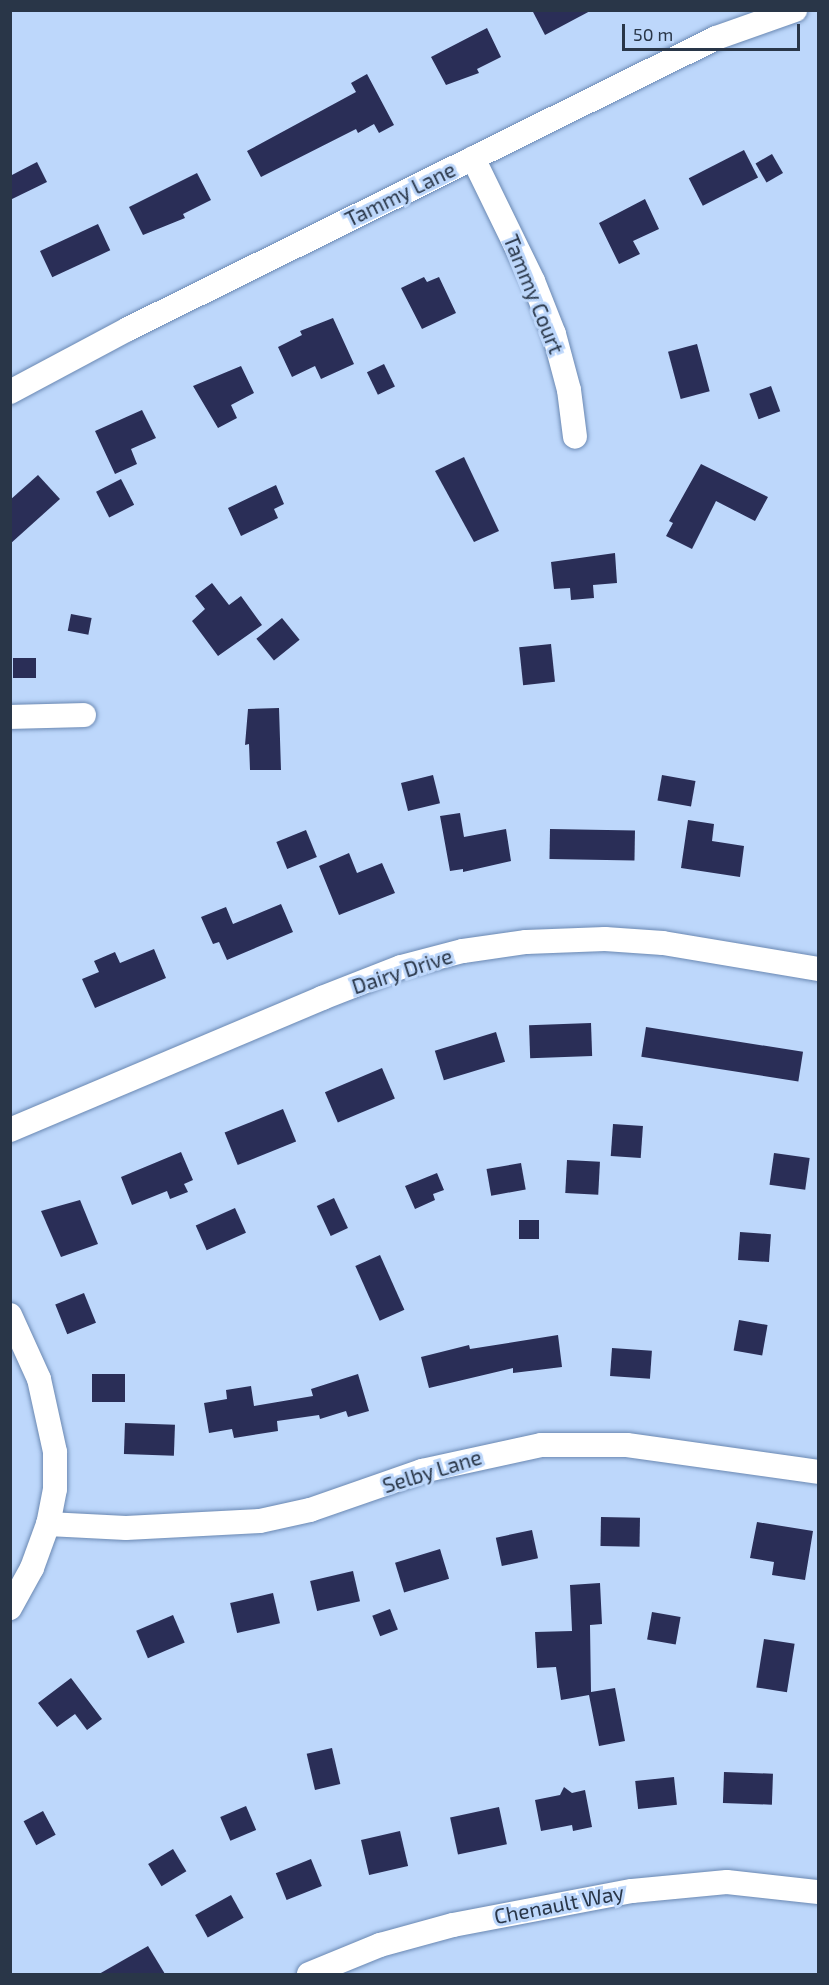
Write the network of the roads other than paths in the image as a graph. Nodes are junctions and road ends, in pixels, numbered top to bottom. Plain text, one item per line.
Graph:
1 (795, 10) edge
2 (473, 158) junction
3 (10, 392) edge
4 (575, 437) dead end
5 (84, 715) dead end
6 (10, 717) edge
7 (819, 969) edge
8 (10, 1130) edge
9 (10, 1315) edge
10 (819, 1472) edge
11 (48, 1524) junction
12 (10, 1608) edge
13 (819, 1892) edge
14 (309, 1974) edge

1 - 2 street, Tammy Lane
2 - 3 street, Tammy Lane
2 - 4 street, Tammy Court
5 - 6 street
7 - 8 street, Dairy Drive
9 - 11 street
10 - 11 street, Selby Lane
11 - 12 street
13 - 14 street, Chenault Way

